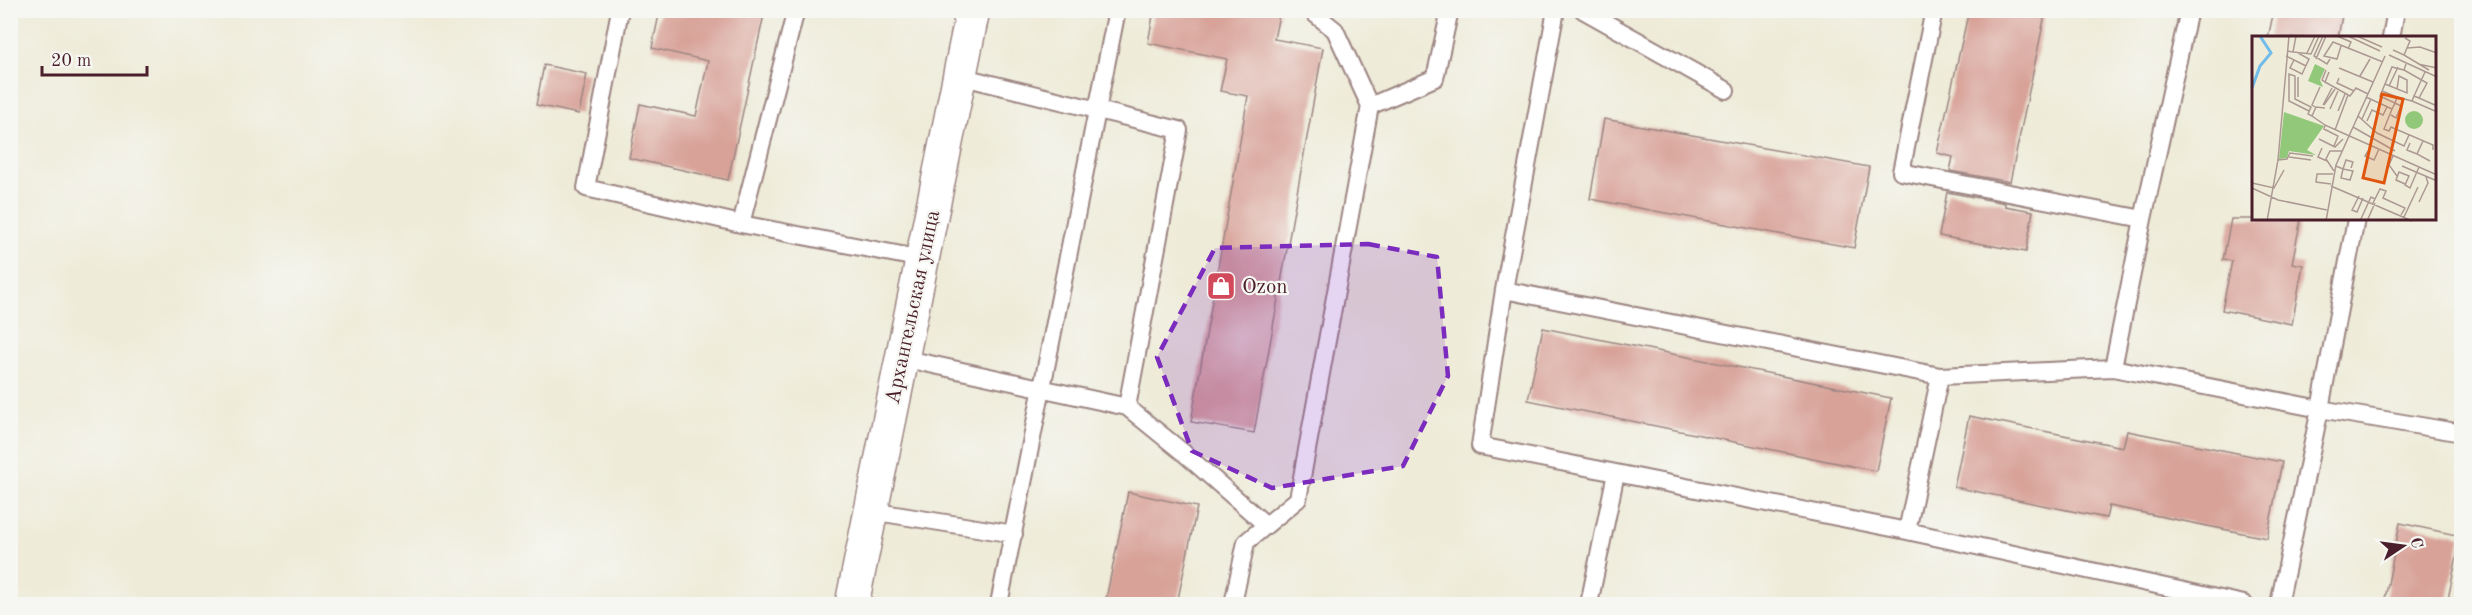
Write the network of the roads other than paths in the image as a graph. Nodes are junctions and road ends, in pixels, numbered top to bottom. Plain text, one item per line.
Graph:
1 (620, 10) edge
2 (796, 10) edge
3 (973, 10) edge
4 (1116, 10) edge
5 (1310, 10) edge
6 (1450, 10) edge
7 (1556, 10) edge
8 (1583, 10) edge
9 (1934, 10) edge
10 (2189, 10) edge
11 (2396, 10) edge
12 (2391, 36) edge
13 (959, 76) junction
14 (1726, 90) dead end
15 (1370, 106) junction
16 (1097, 111) junction
17 (2143, 219) junction
18 (2356, 220) edge
19 (741, 224) junction
20 (922, 259) junction
21 (1504, 290) junction
22 (902, 358) junction
23 (2113, 368) junction
24 (1940, 376) junction
25 (1042, 389) junction
26 (1127, 407) junction
27 (2320, 409) junction
28 (2462, 433) edge
29 (1616, 473) junction
30 (871, 511) junction
31 (1266, 525) junction
32 (1907, 531) junction
33 (1014, 534) junction
34 (852, 604) edge
35 (999, 604) edge
36 (1233, 604) edge
37 (1589, 604) edge
38 (2244, 604) edge
39 (2279, 604) edge

1 - 19 lane
2 - 19 lane
3 - 13 street, Архангельская улица
4 - 16 lane
5 - 15 lane
6 - 15 lane
7 - 21 lane
8 - 14 lane
9 - 17 lane
10 - 17 lane
11 - 12 lane
13 - 16 lane
13 - 20 street, Архангельская улица
15 - 31 lane
16 - 25 lane
16 - 26 lane
17 - 23 lane
18 - 27 lane
19 - 20 lane
20 - 22 street, Архангельская улица
21 - 24 lane
21 - 29 lane
22 - 25 lane
22 - 30 street, Архангельская улица
23 - 24 lane
23 - 27 lane
24 - 32 lane
25 - 26 lane
25 - 33 lane
26 - 31 lane
27 - 28 lane
27 - 39 lane
29 - 32 lane
29 - 37 lane
30 - 33 lane
30 - 34 street, Архангельская улица
31 - 36 lane
32 - 38 lane
33 - 35 lane

